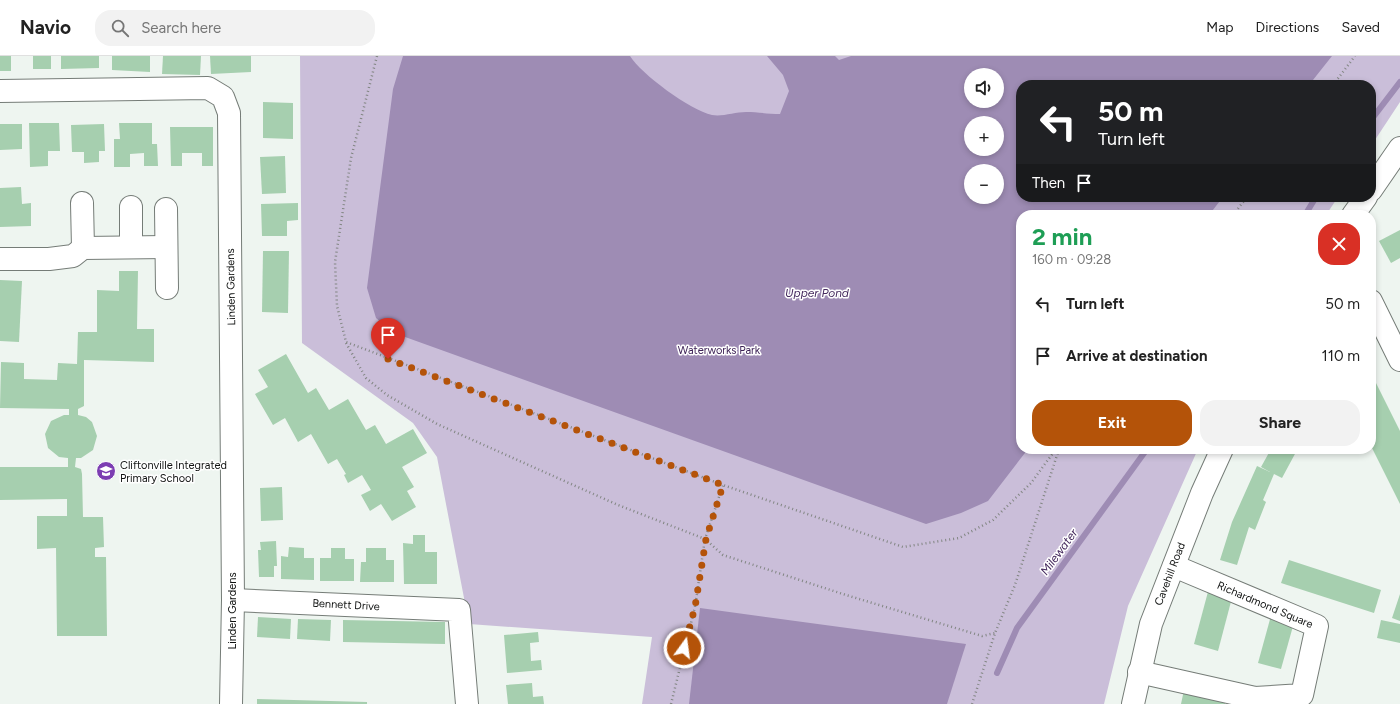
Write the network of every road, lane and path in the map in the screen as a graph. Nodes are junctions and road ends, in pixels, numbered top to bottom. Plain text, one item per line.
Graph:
1 (377, 56) edge
2 (1355, 56) edge
3 (1337, 80) edge
4 (0, 91) edge
5 (1400, 148) edge
6 (1376, 183) edge
7 (1243, 202) edge
8 (82, 203) dead end
9 (131, 207) dead end
10 (166, 209) dead end
11 (1237, 210) edge
12 (131, 247) junction
13 (166, 247) junction
14 (83, 248) junction
15 (0, 259) edge
16 (167, 288) dead end
17 (1376, 311) edge
18 (346, 342) junction
19 (1400, 360) edge
20 (1052, 454) edge
21 (1057, 454) edge
22 (1220, 454) edge
23 (723, 485) junction
24 (706, 539) junction
25 (1174, 566) junction
26 (233, 600) junction
27 (995, 633) junction
28 (1139, 672) junction
29 (231, 704) edge
30 (467, 704) edge
31 (671, 704) edge
32 (972, 704) edge
33 (1132, 704) edge

1 - 18 path
2 - 3 path
4 - 26 street, Linden Gardens
5 - 6 street
7 - 11 path
8 - 14 street
9 - 12 street
10 - 13 street
12 - 13 street
12 - 14 street
13 - 16 street
14 - 15 street
17 - 19 street
18 - 23 path
18 - 24 path
20 - 23 path
21 - 27 path
22 - 25 street, Cavehill Road
23 - 24 path
24 - 27 path
24 - 31 path
25 - 28 street, Cavehill Road
25 - 28 street, Richardmond Square
26 - 29 street, Linden Gardens
26 - 30 street, Bennett Drive
27 - 32 path
28 - 33 street, Cavehill Road

